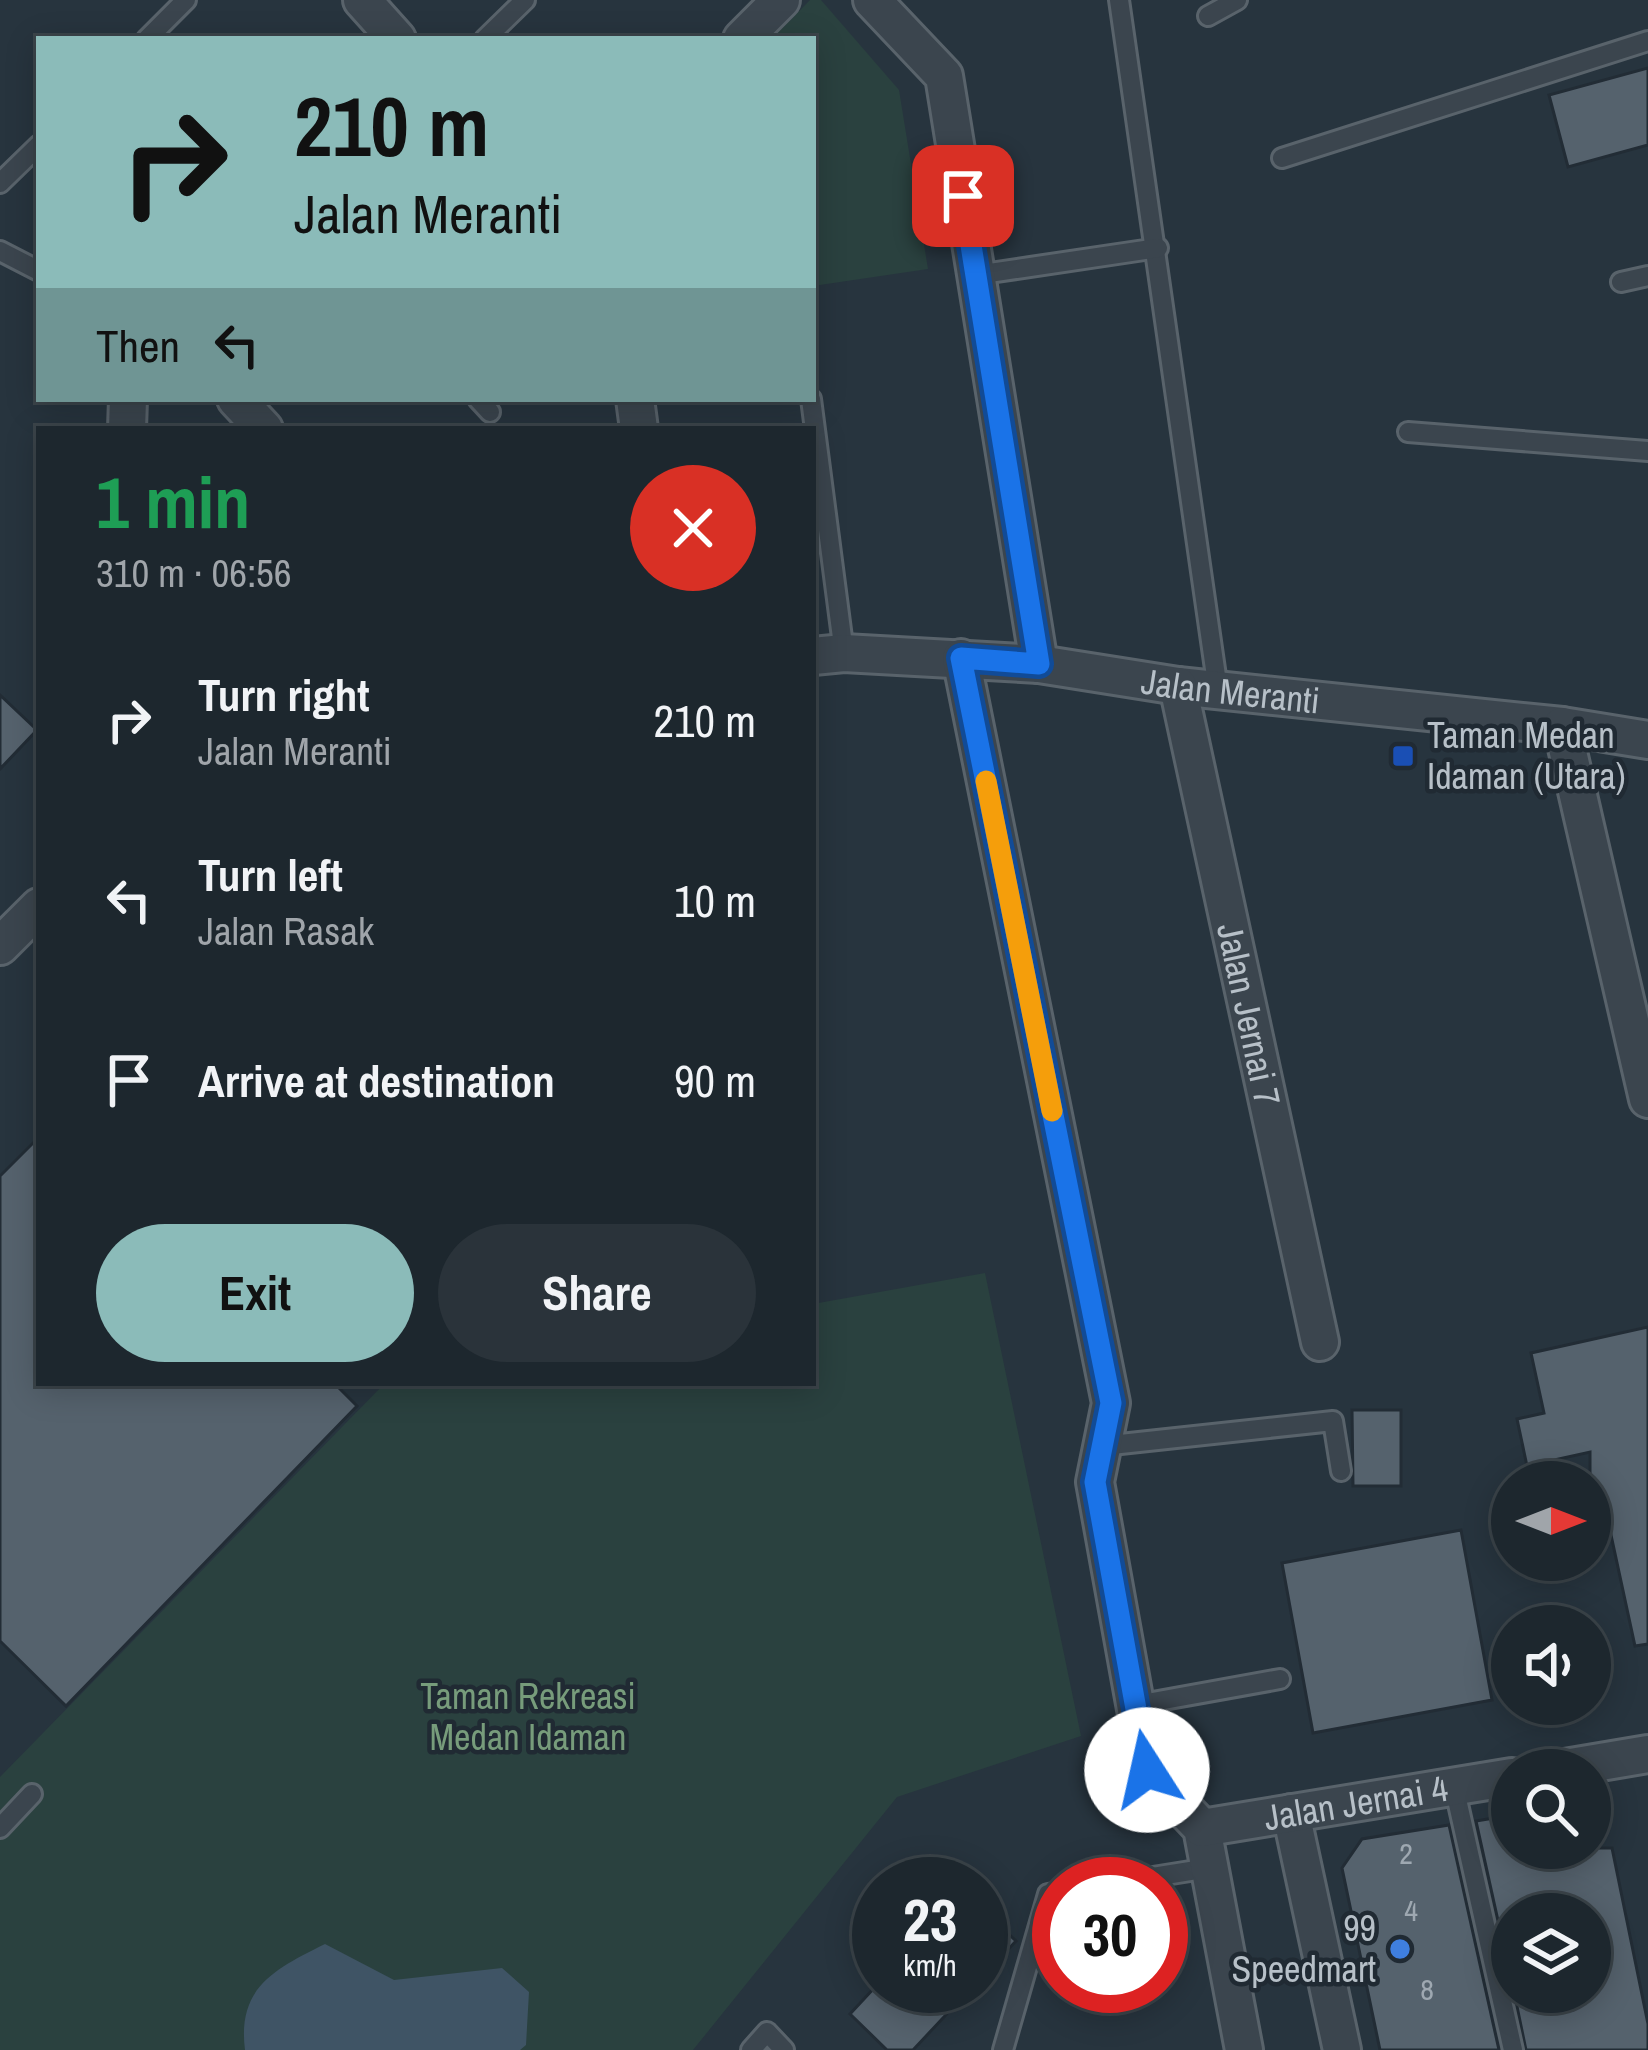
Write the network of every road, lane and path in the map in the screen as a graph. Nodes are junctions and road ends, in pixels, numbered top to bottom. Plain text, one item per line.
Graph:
1 (186, 0) edge
2 (362, 0) edge
3 (525, 0) edge
4 (781, 0) edge
5 (872, 0) edge
6 (1119, 0) edge
7 (1237, 0) edge
8 (1208, 16) dead end
9 (149, 36) edge
10 (394, 36) edge
11 (488, 36) edge
12 (745, 36) edge
13 (1648, 41) edge
14 (36, 148) edge
15 (1282, 158) dead end
16 (0, 183) edge
17 (1158, 248) junction
18 (0, 251) edge
19 (36, 269) edge
20 (976, 275) junction
21 (1648, 276) edge
22 (1621, 282) dead end
23 (239, 402) edge
24 (260, 426) edge
25 (1408, 432) dead end
26 (1648, 451) edge
27 (816, 474) edge
28 (828, 654) edge
29 (961, 658) junction
30 (1039, 664) junction
31 (1178, 686) junction
32 (1218, 690) junction
33 (1562, 726) junction
34 (1648, 740) edge
35 (36, 910) edge
36 (0, 946) edge
37 (1648, 1099) edge
38 (1320, 1342) dead end
39 (1102, 1446) junction
40 (1340, 1471) dead end
41 (1280, 1679) dead end
42 (1136, 1705) junction
43 (1646, 1762) edge
44 (1611, 1765) edge
45 (1491, 1780) edge
46 (1454, 1786) junction
47 (32, 1794) dead end
48 (1291, 1813) junction
49 (0, 1828) edge
50 (1202, 1828) junction
51 (1209, 1868) junction
52 (1188, 1871) edge
53 (1032, 1949) edge
54 (752, 2050) edge
55 (784, 2050) edge
56 (1003, 2050) edge
57 (1244, 2050) edge
58 (1342, 2050) edge
59 (1513, 2050) edge

1 - 9 lane
2 - 10 street
3 - 11 lane
4 - 12 street
5 - 20 street
6 - 17 lane
7 - 8 lane
13 - 15 lane
14 - 16 lane
17 - 20 lane
17 - 32 lane
18 - 19 lane
20 - 30 street
21 - 22 lane
23 - 24 street
25 - 26 lane
27 - 28 lane
28 - 29 street, Jalan Meranti
29 - 30 street, Jalan Meranti
29 - 39 street
30 - 31 street, Jalan Meranti
31 - 32 street, Jalan Meranti
31 - 38 street, Jalan Jernai 7
32 - 33 street, Jalan Meranti
33 - 34 street, Jalan Meranti
33 - 37 street
35 - 36 street
39 - 40 lane
39 - 42 street
41 - 42 lane
42 - 50 street
43 - 44 street
45 - 46 street, Jalan Jernai 4
46 - 48 street, Jalan Jernai 4
46 - 59 lane
47 - 49 lane
48 - 50 street, Jalan Jernai 4
48 - 58 street
50 - 51 street
51 - 52 lane
51 - 57 street
53 - 56 lane
54 - 55 lane

